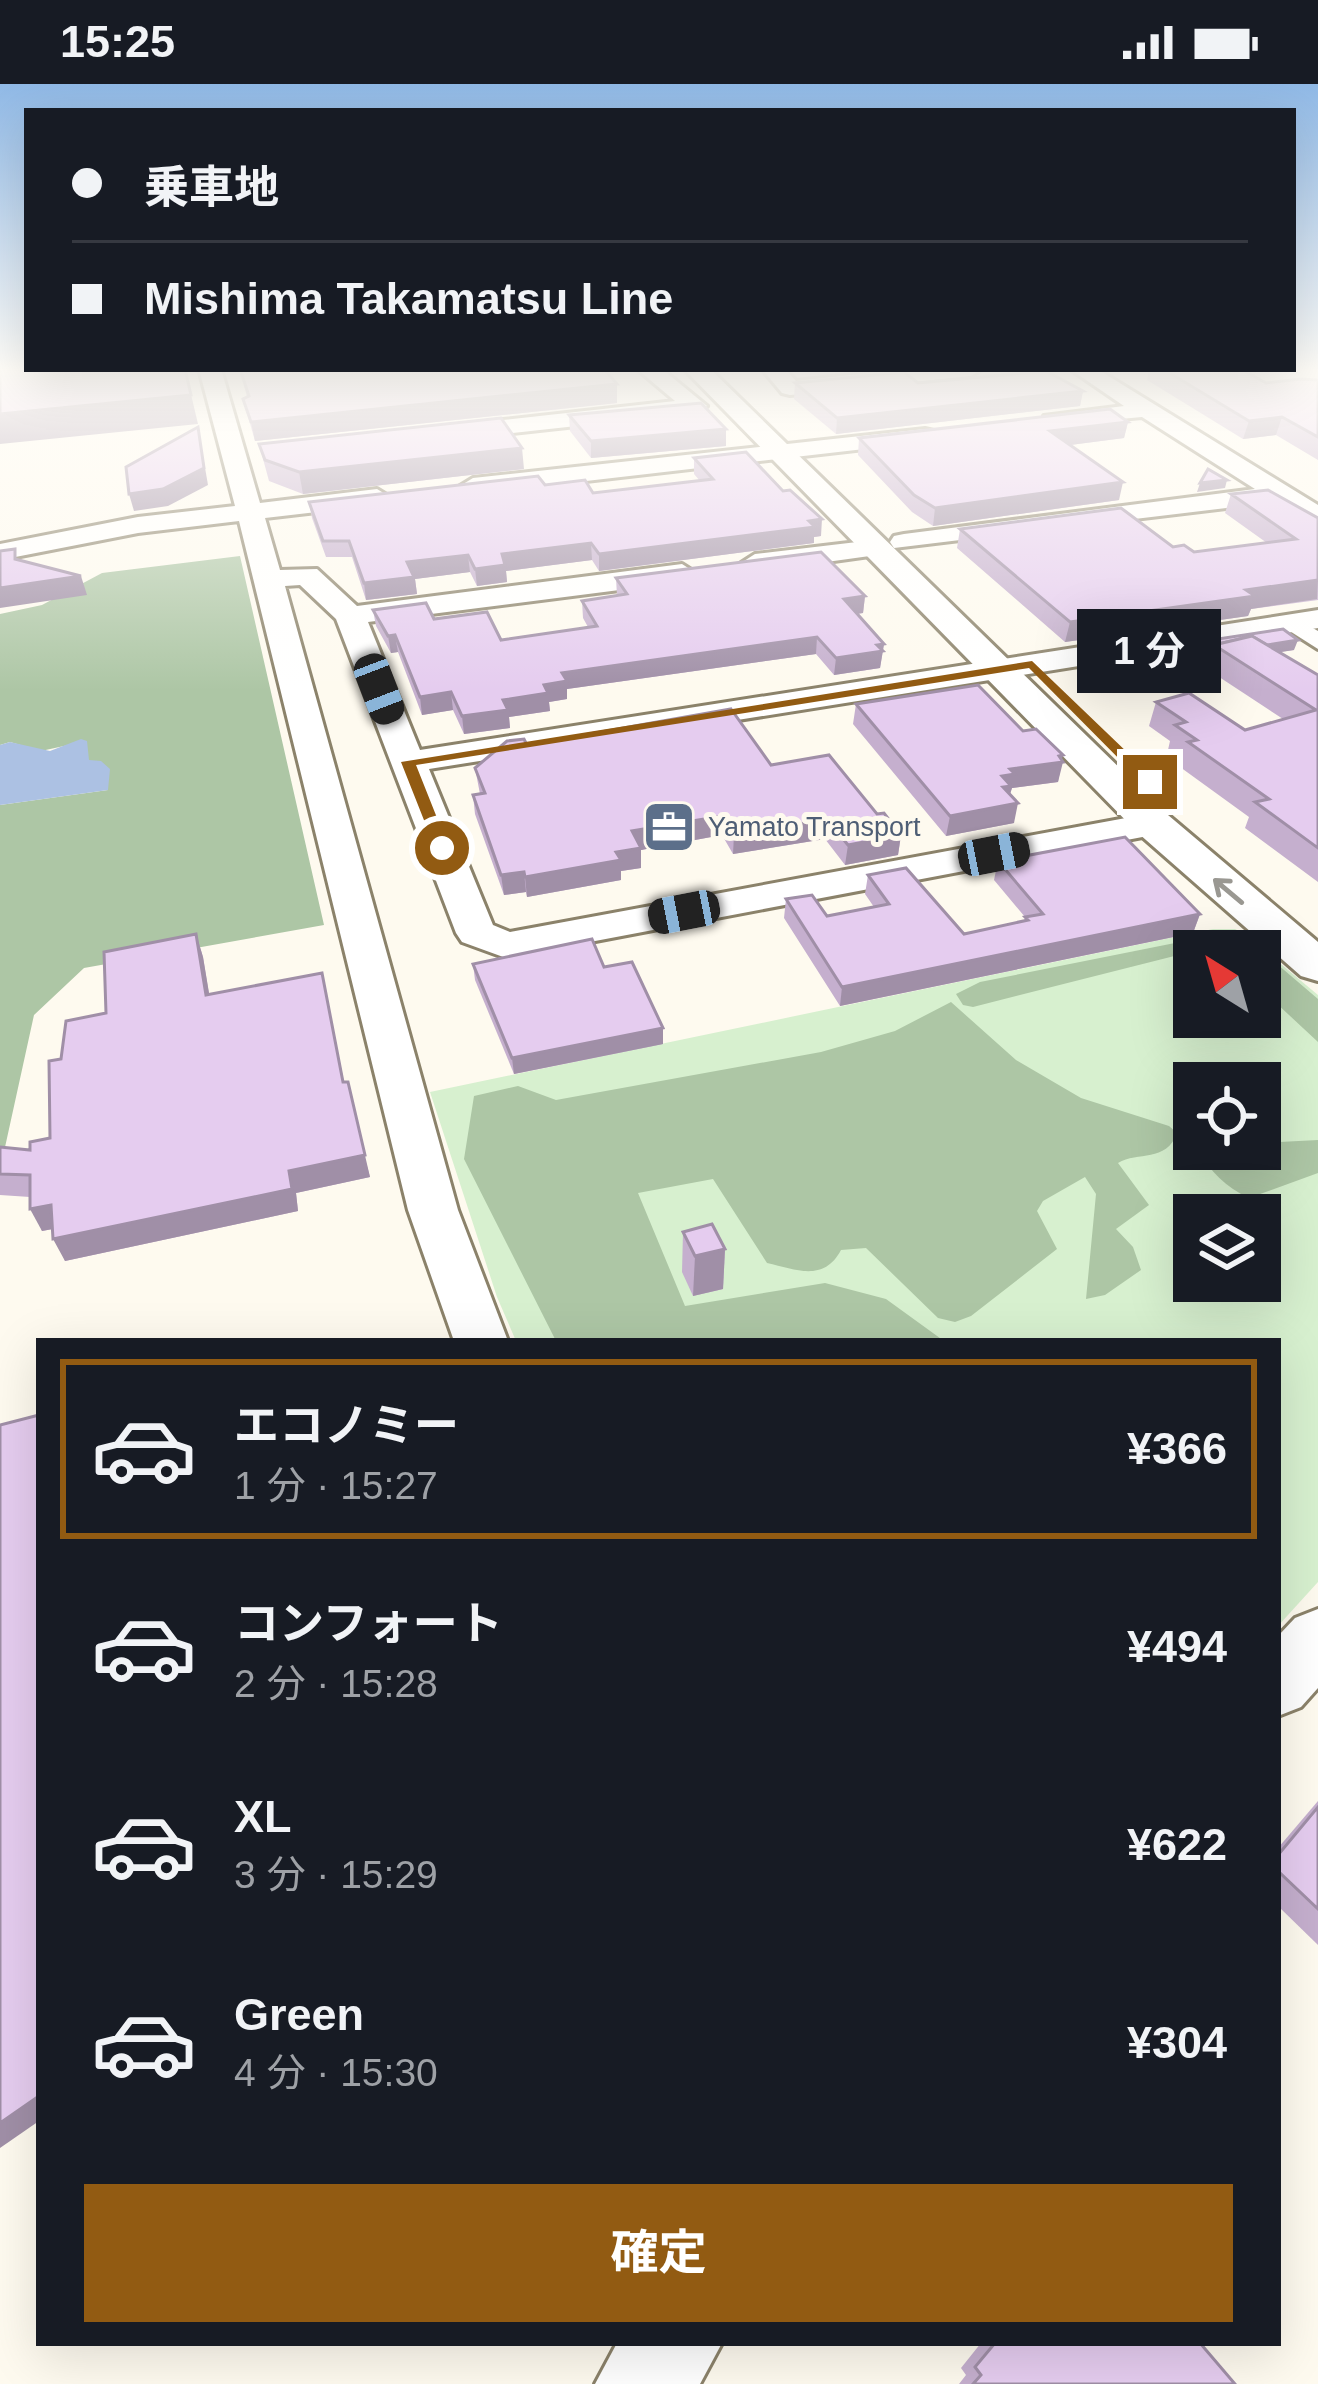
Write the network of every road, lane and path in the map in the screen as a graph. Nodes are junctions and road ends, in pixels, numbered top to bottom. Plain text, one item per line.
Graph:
1 (239, 476) edge
2 (583, 476) edge
3 (815, 476) edge
4 (1252, 476) edge
5 (450, 492) edge
6 (1280, 494) junction
7 (404, 497) edge
8 (249, 515) junction
9 (1318, 518) edge
10 (889, 545) junction
11 (0, 555) edge
12 (267, 580) junction
13 (350, 616) junction
14 (1310, 628) edge
15 (1015, 667) junction
16 (408, 762) junction
17 (1153, 824) junction
18 (1318, 932) edge
19 (1318, 965) edge
20 (481, 1338) edge
21 (1318, 1640) edge
22 (1281, 1681) edge
23 (674, 2346) edge
24 (640, 2384) edge

1 - 8 street
2 - 5 street
3 - 10 main road
4 - 6 street
6 - 9 street
6 - 10 street
7 - 8 street
8 - 11 street
8 - 12 street
10 - 13 street
10 - 15 main road
12 - 13 street
12 - 20 street
13 - 16 street
14 - 15 street
15 - 16 street
15 - 17 main road
15 - 18 main road
16 - 17 street
19 -> 17 main road
21 - 22 street
23 - 24 street

